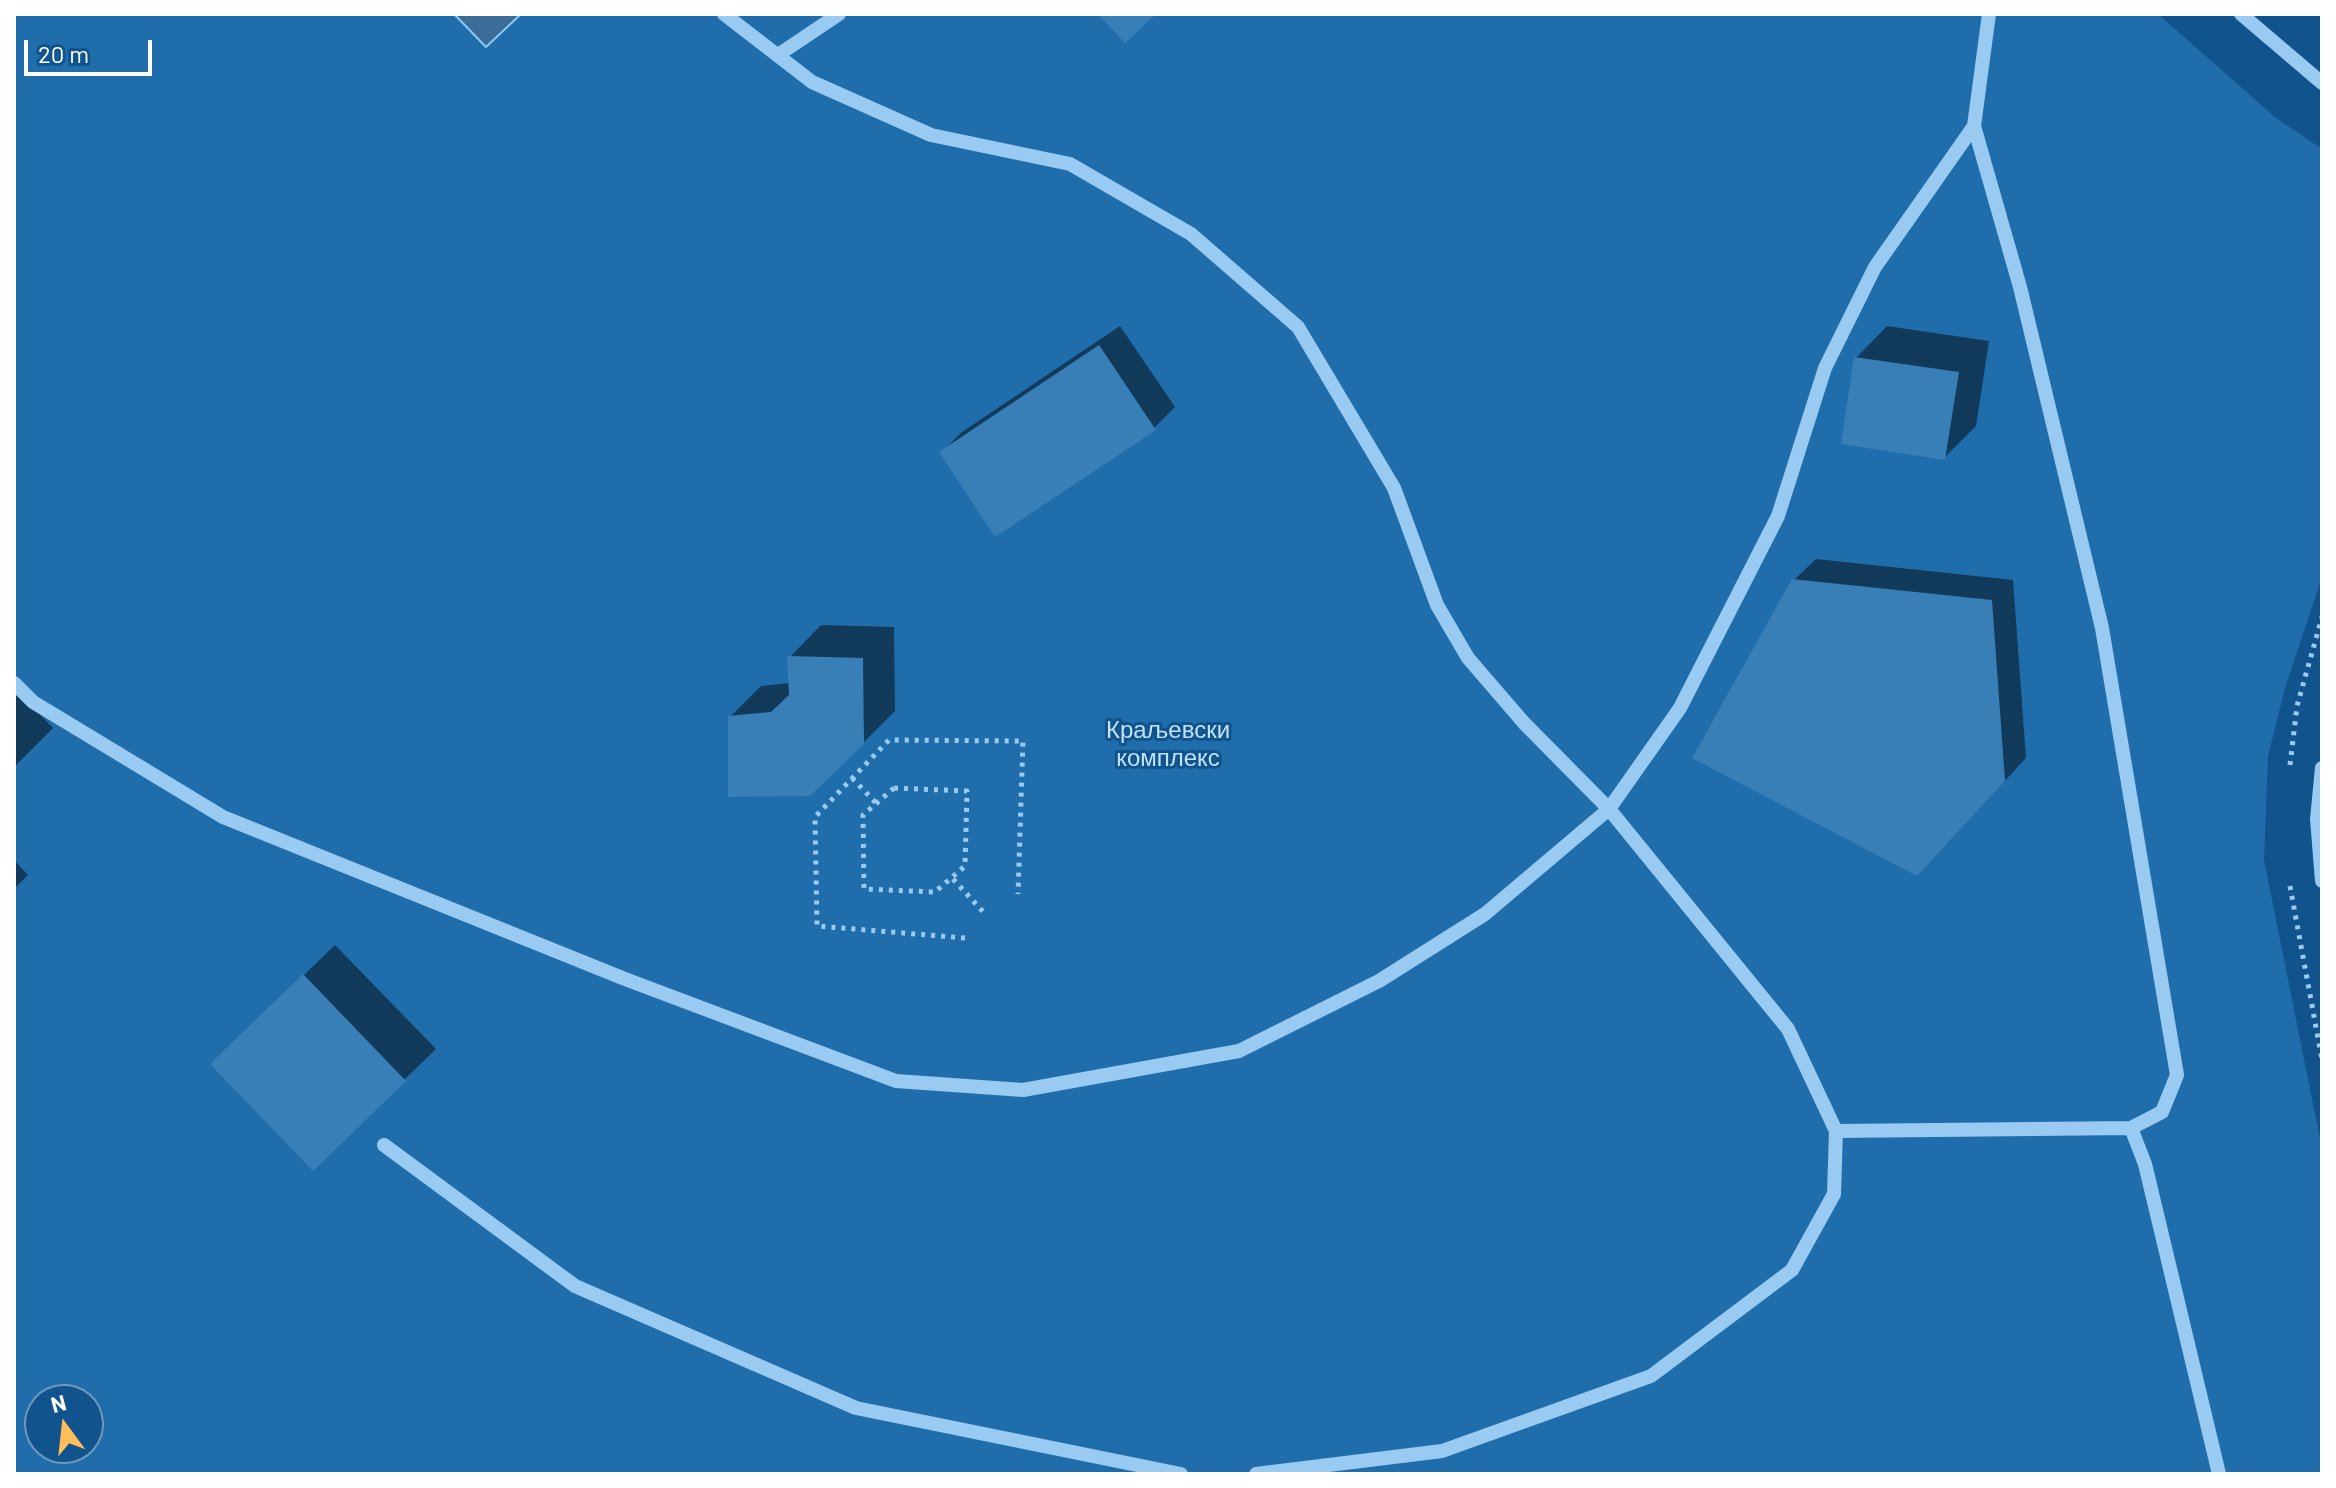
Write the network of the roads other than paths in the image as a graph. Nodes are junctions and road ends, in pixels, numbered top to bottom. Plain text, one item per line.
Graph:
1 (724, 14) edge
2 (839, 14) edge
3 (1989, 14) edge
4 (2241, 14) edge
5 (778, 55) junction
6 (2322, 83) edge
7 (1974, 126) junction
8 (14, 683) edge
9 (2322, 768) edge
10 (1609, 809) junction
11 (2322, 881) edge
12 (2131, 1128) junction
13 (1836, 1131) junction
14 (384, 1145) dead end
15 (1181, 1474) edge
16 (1256, 1474) edge
17 (2219, 1474) edge

1 - 5 street
2 - 5 street
3 - 7 street
4 - 6 street
5 - 10 street
7 - 10 street
7 - 12 street
8 - 10 street
9 - 11 street
10 - 13 street
12 - 13 street
12 - 17 street
13 - 16 street
14 - 15 street

